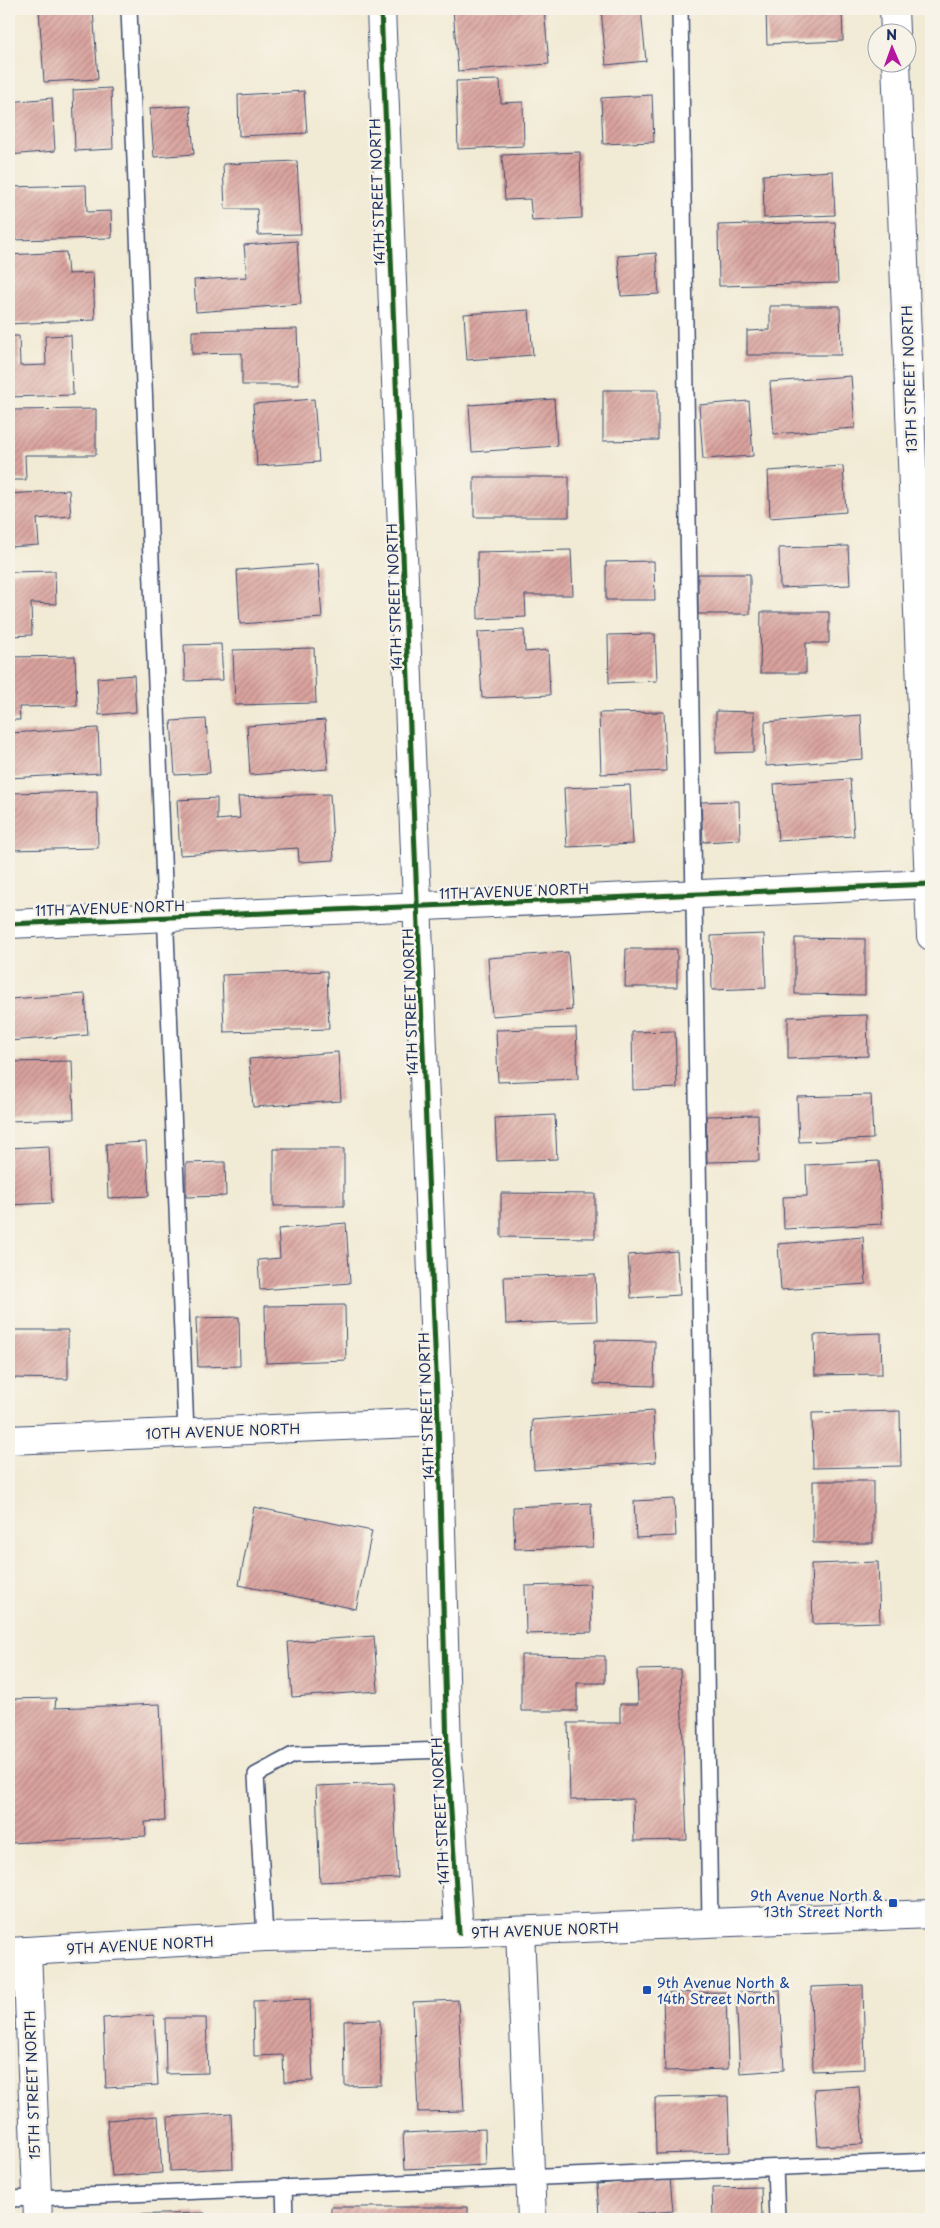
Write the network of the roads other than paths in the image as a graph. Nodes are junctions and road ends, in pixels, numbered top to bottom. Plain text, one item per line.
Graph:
1 (129, 9) edge
2 (381, 9) edge
3 (680, 9) edge
4 (894, 9) edge
5 (895, 22) edge
6 (896, 72) edge
7 (930, 884) edge
8 (693, 894) junction
9 (418, 906) junction
10 (166, 917) junction
11 (9, 924) edge
12 (931, 936) edge
13 (438, 1422) junction
14 (186, 1433) junction
15 (9, 1440) edge
16 (447, 1750) junction
17 (931, 1914) edge
18 (710, 1924) junction
19 (520, 1931) junction
20 (459, 1933) junction
21 (264, 1937) junction
22 (18, 1952) edge
23 (931, 2161) edge
24 (775, 2168) junction
25 (530, 2178) junction
26 (284, 2187) junction
27 (9, 2199) edge
28 (37, 2208) edge
29 (285, 2219) edge
30 (532, 2219) edge
31 (777, 2219) edge

1 - 10 lane
2 - 9 street, 14TH STREET NORTH
3 - 8 lane
4 - 5 street
6 - 7 street, 13TH STREET NORTH
7 - 8 street, 11TH AVENUE NORTH
7 - 12 street, 13TH STREET NORTH
8 - 9 street, 11TH AVENUE NORTH
8 - 18 lane
9 - 10 street, 11TH AVENUE NORTH
9 - 13 street, 14TH STREET NORTH
10 - 11 street, 11TH AVENUE NORTH
10 - 14 lane
13 - 14 street, 10TH AVENUE NORTH
13 - 16 street, 14TH STREET NORTH
14 - 15 street, 10TH AVENUE NORTH
16 - 20 street, 14TH STREET NORTH
16 - 21 lane
17 - 18 street, 9TH AVENUE NORTH
18 - 19 street, 9TH AVENUE NORTH
19 - 20 street, 9TH AVENUE NORTH
19 - 25 street
20 - 21 street, 9TH AVENUE NORTH
21 - 22 street, 9TH AVENUE NORTH
22 - 28 street, 15TH STREET NORTH
23 - 24 lane
24 - 25 lane
24 - 31 lane
25 - 26 lane
25 - 30 street
26 - 28 lane
26 - 29 lane
27 - 28 lane

